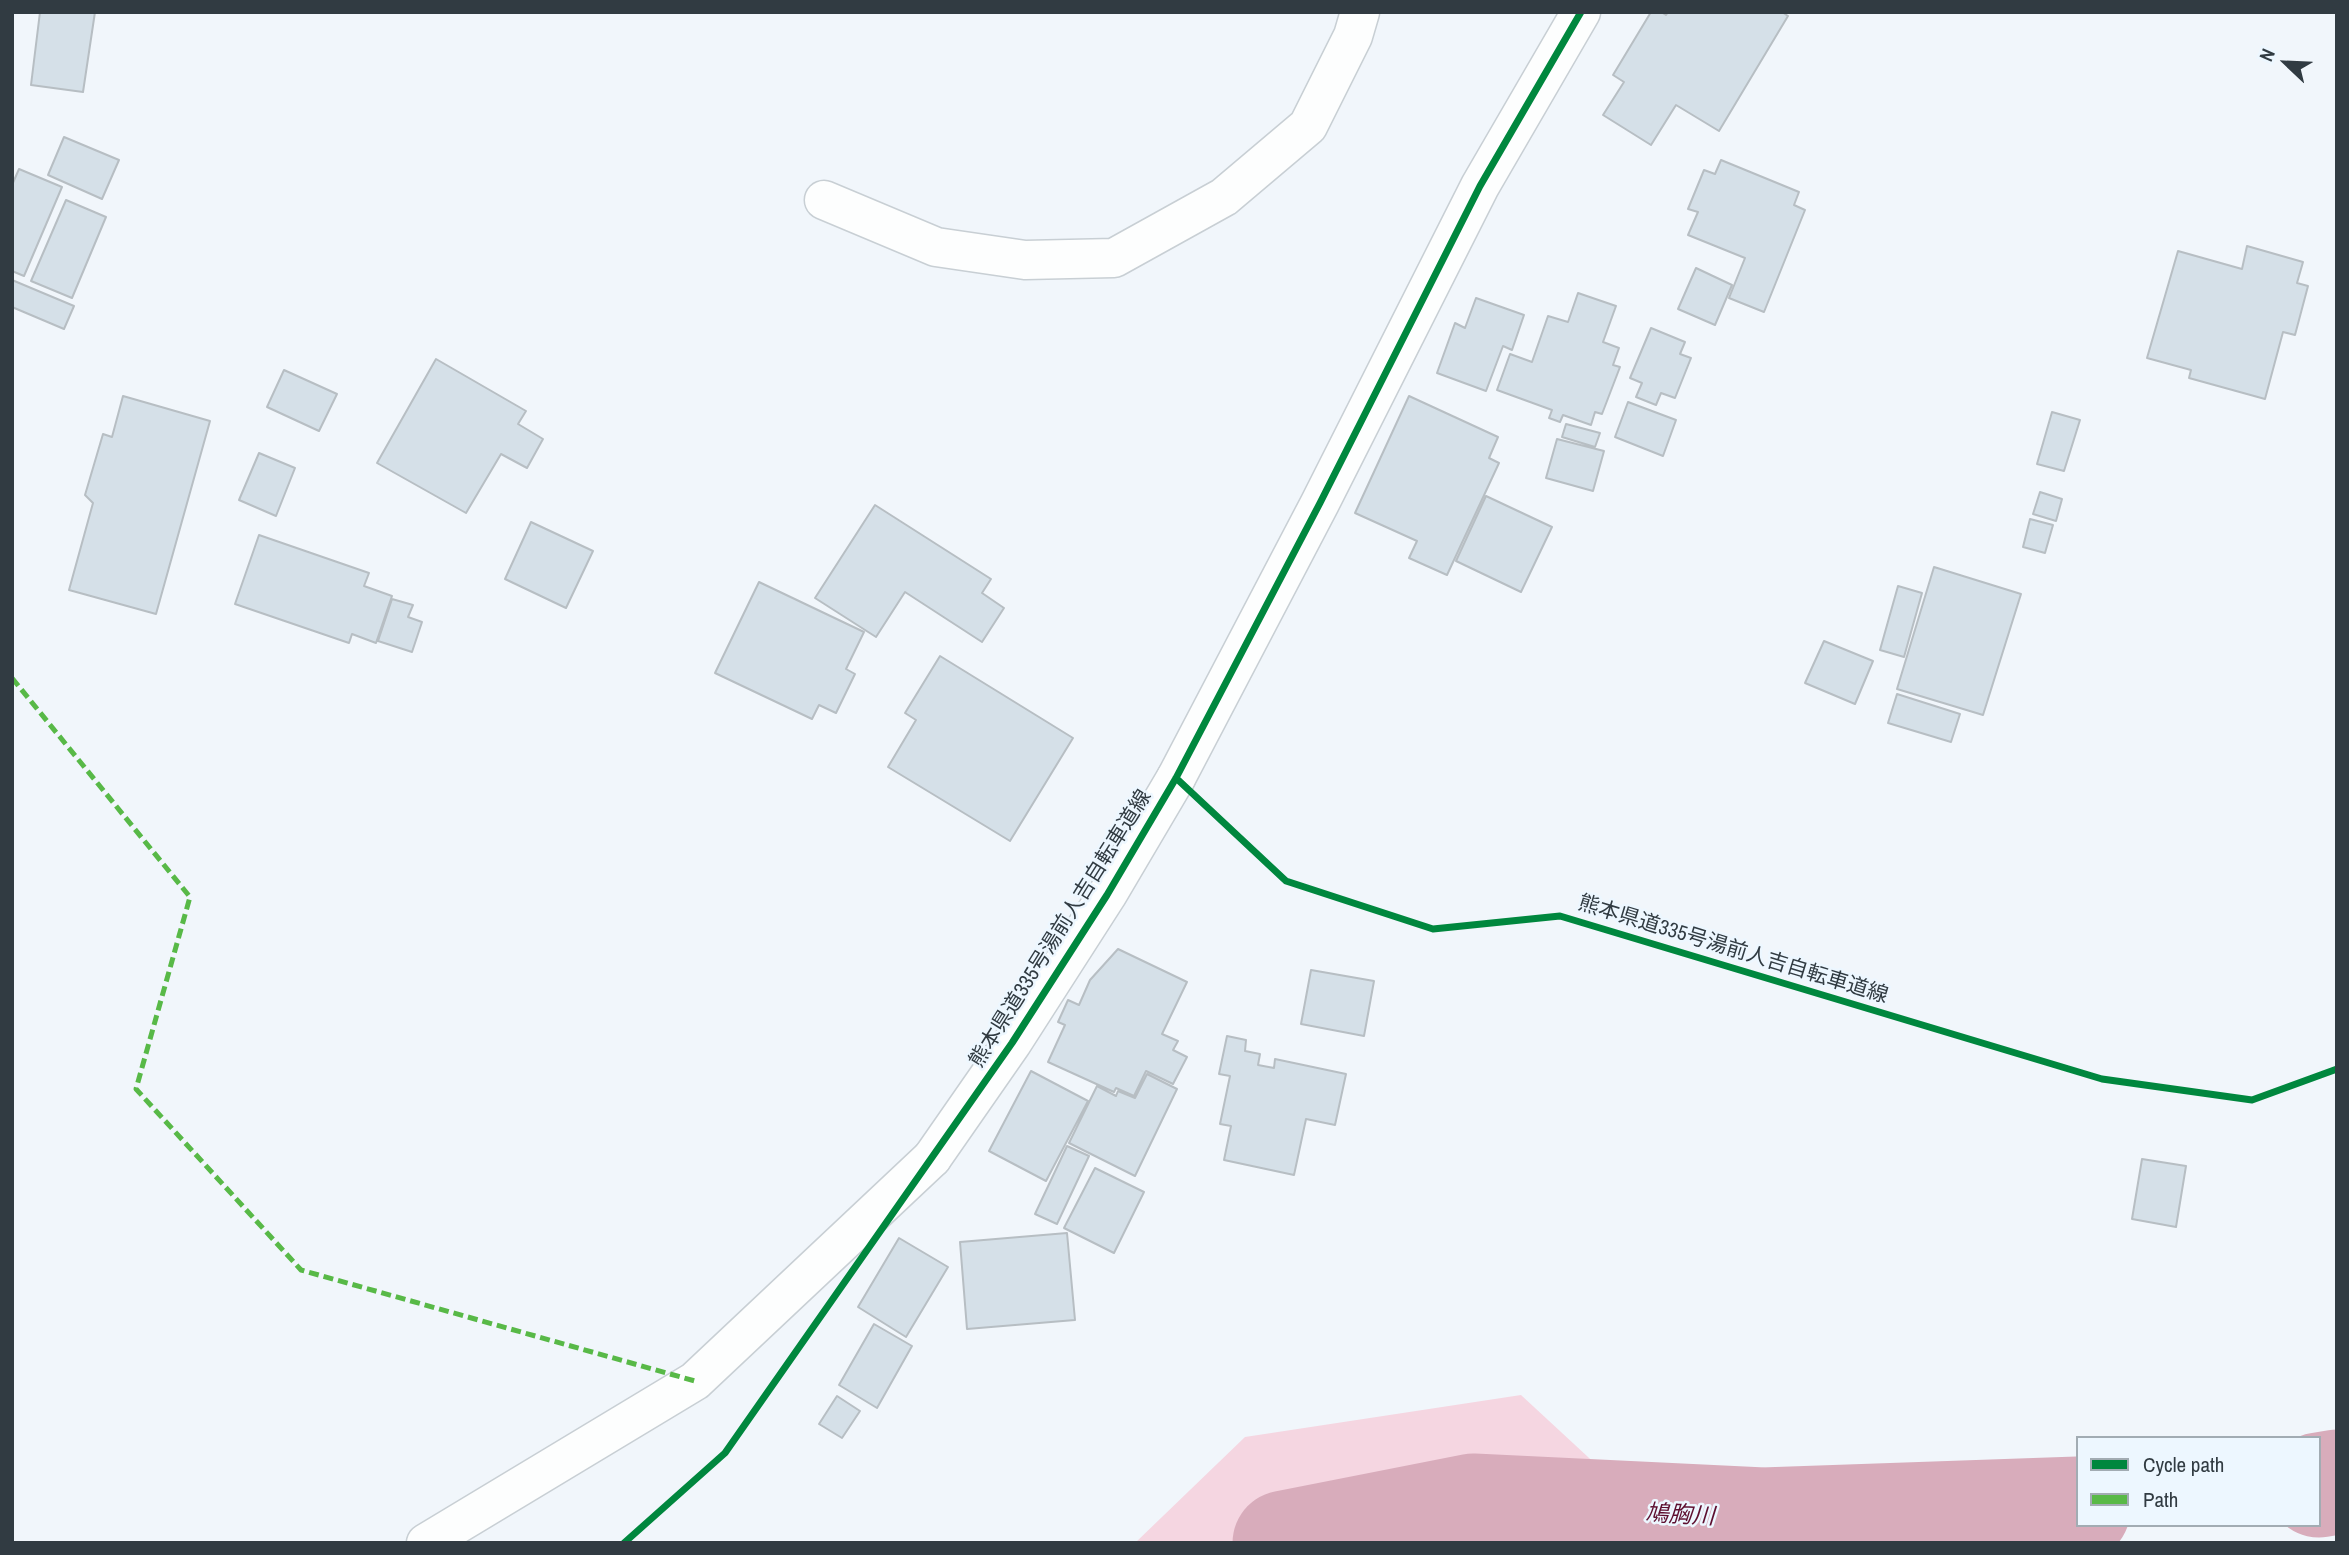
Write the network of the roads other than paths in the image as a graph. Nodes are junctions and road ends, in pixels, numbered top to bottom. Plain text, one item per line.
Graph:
1 (1360, 12) edge
2 (1581, 12) edge
3 (824, 200) dead end
4 (426, 1543) edge

1 - 3 street
2 - 4 street, 熊本県道335号湯前人吉自転車道線

